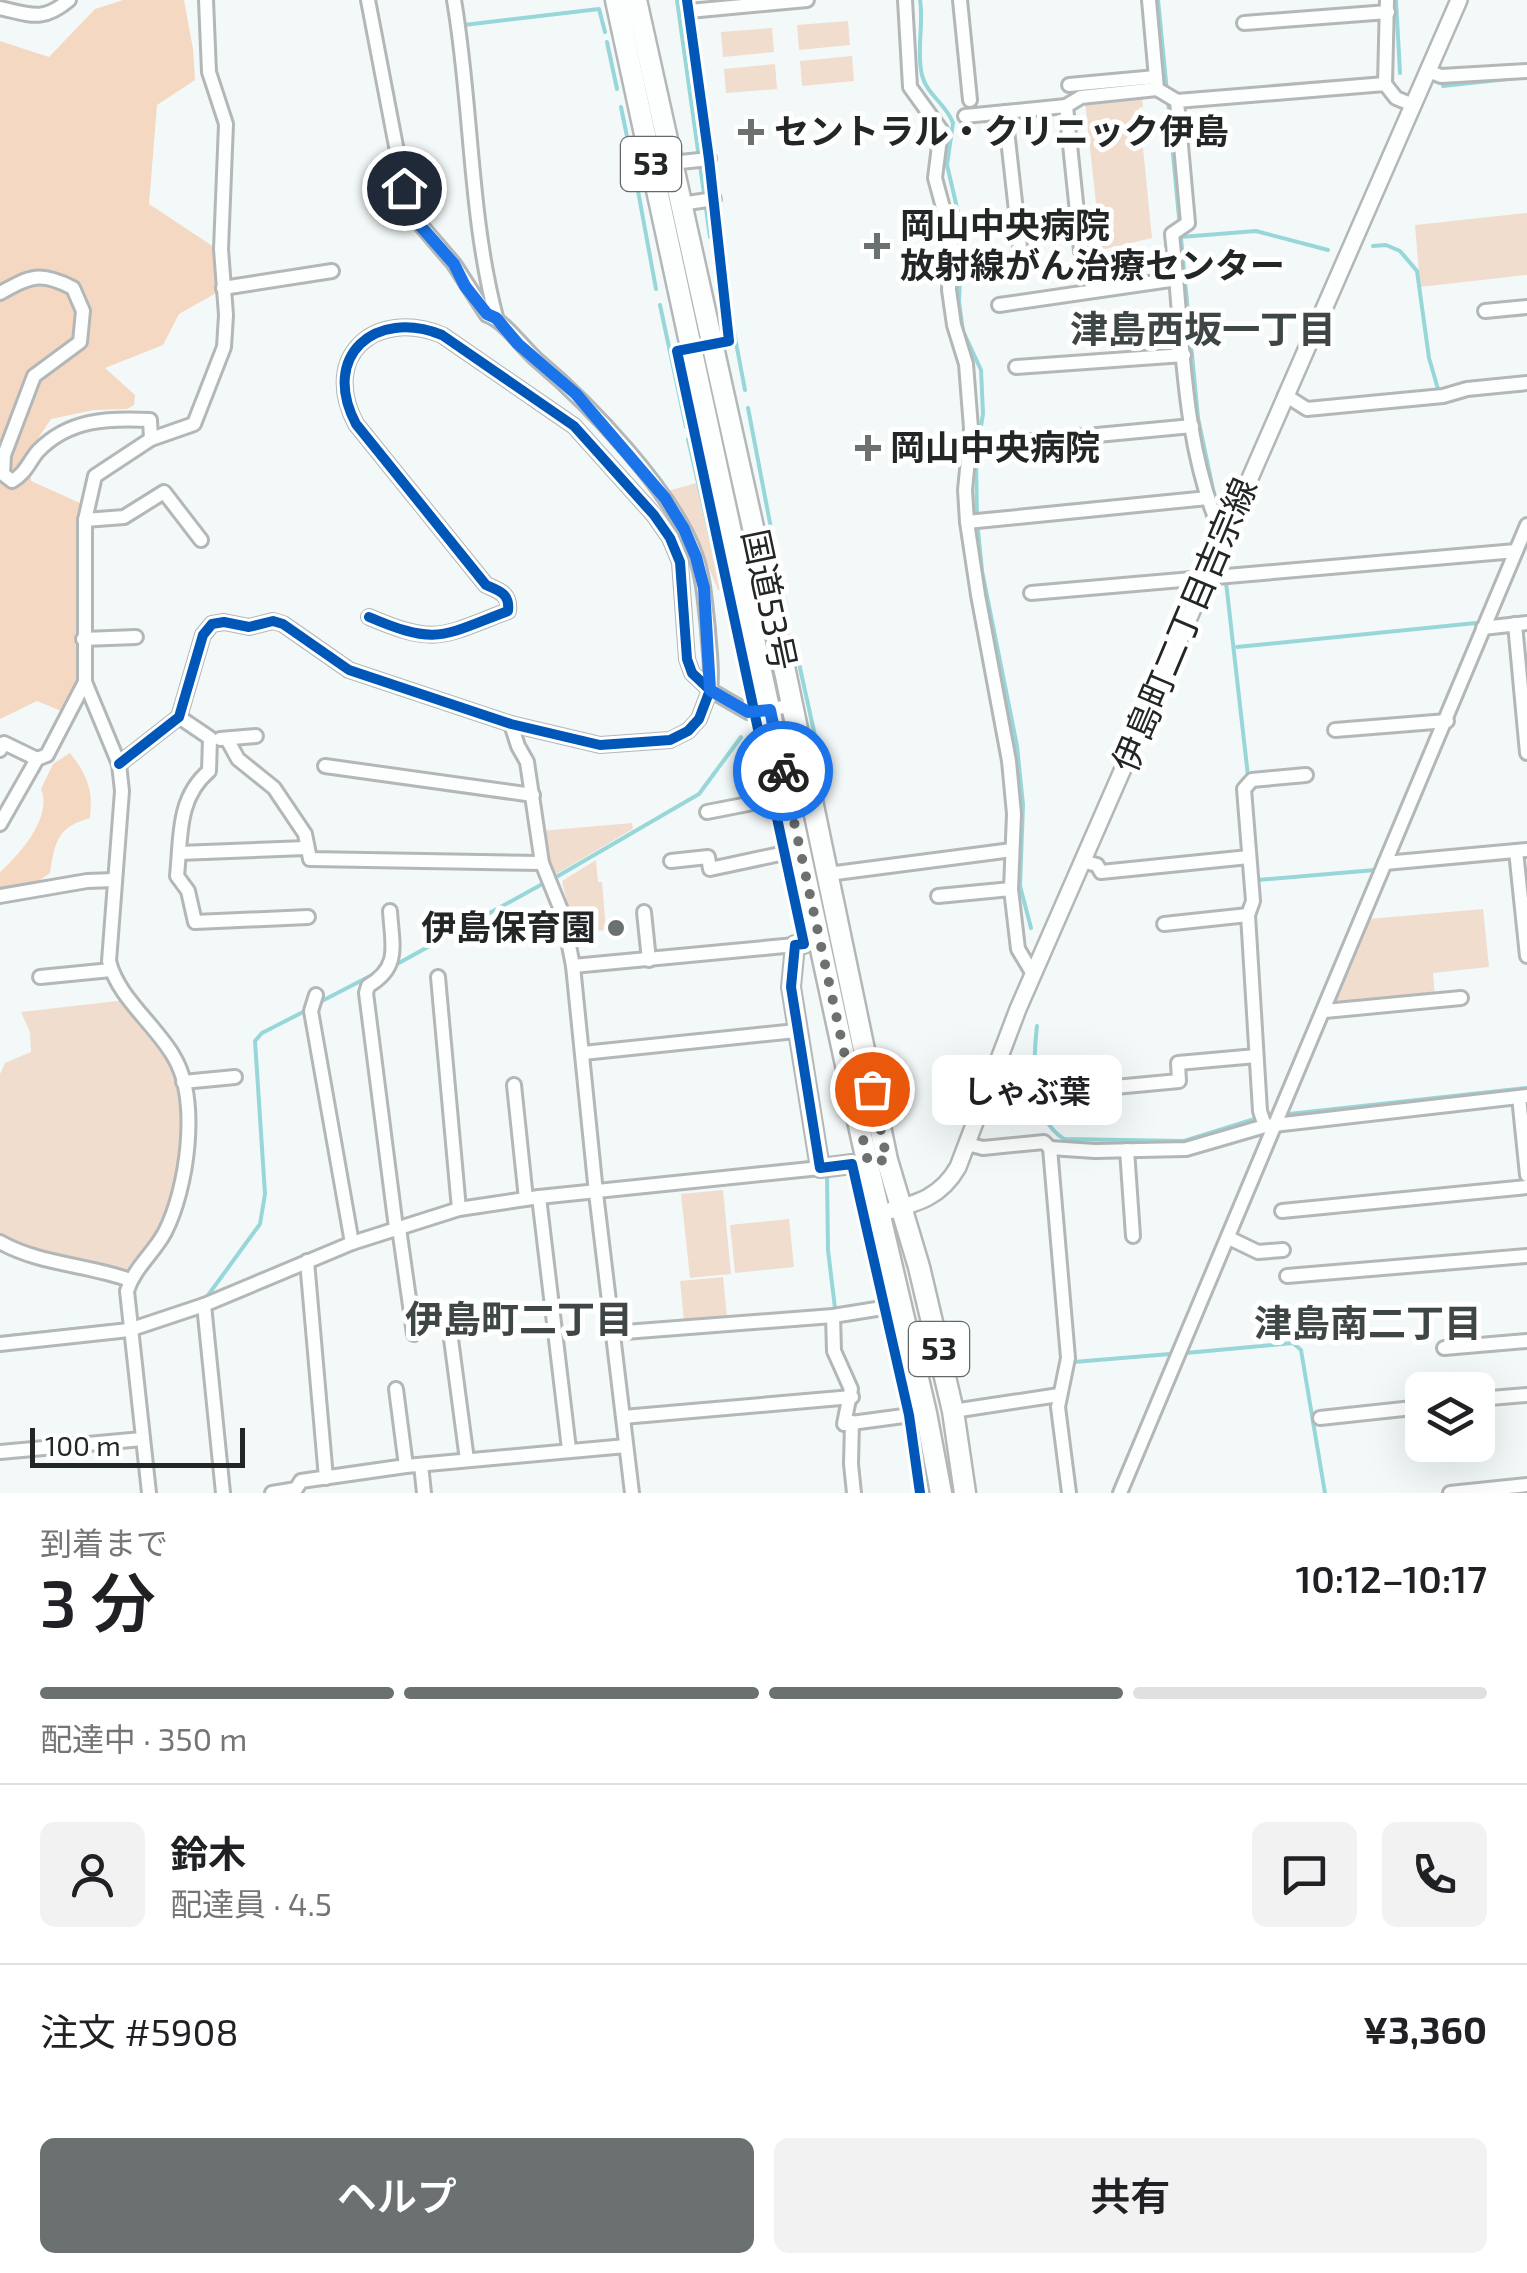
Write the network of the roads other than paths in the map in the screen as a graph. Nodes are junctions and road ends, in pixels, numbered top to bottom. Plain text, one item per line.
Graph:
1 (69, 0) edge
2 (206, 0) edge
3 (368, 0) edge
4 (454, 0) edge
5 (616, 0) edge
6 (636, 0) edge
7 (806, 0) edge
8 (905, 0) edge
9 (960, 0) edge
10 (1149, 0) edge
11 (1458, 0) edge
12 (1387, 6) edge
13 (0, 8) edge
14 (689, 11) dead end
15 (1244, 23) dead end
16 (1428, 71) junction
17 (1527, 71) edge
18 (1385, 84) junction
19 (1069, 85) dead end
20 (1165, 91) junction
21 (970, 100) dead end
22 (1412, 105) junction
23 (1066, 106) junction
24 (1005, 112) junction
25 (965, 116) dead end
26 (704, 159) dead end
27 (671, 163) junction
28 (709, 200) dead end
29 (681, 204) junction
30 (1081, 251) dead end
31 (1022, 256) dead end
32 (332, 270) dead end
33 (1177, 278) junction
34 (223, 288) junction
35 (0, 294) edge
36 (999, 305) dead end
37 (1527, 307) edge
38 (1486, 311) dead end
39 (496, 318) junction
40 (709, 324) junction
41 (686, 328) junction
42 (1184, 355) junction
43 (1016, 366) dead end
44 (1527, 383) edge
45 (1285, 395) junction
46 (1192, 426) junction
47 (151, 439) junction
48 (1023, 442) dead end
49 (1208, 498) junction
50 (85, 520) junction
51 (969, 522) junction
52 (1527, 524) edge
53 (1223, 537) junction
54 (201, 540) dead end
55 (1516, 551) junction
56 (1207, 577) junction
57 (1031, 592) dead end
58 (368, 617) dead end
59 (1521, 624) edge
60 (1484, 628) junction
61 (136, 637) dead end
62 (83, 640) junction
63 (86, 682) junction
64 (710, 690) junction
65 (792, 706) junction
66 (770, 710) junction
67 (179, 716) junction
68 (1447, 720) junction
69 (512, 724) junction
70 (1336, 730) dead end
71 (256, 736) dead end
72 (210, 738) junction
73 (226, 739) junction
74 (0, 750) edge
75 (1527, 753) edge
76 (37, 759) junction
77 (119, 764) junction
78 (324, 766) dead end
79 (1306, 775) dead end
80 (533, 795) junction
81 (788, 796) junction
82 (707, 812) dead end
83 (0, 824) edge
84 (306, 848) junction
85 (799, 850) junction
86 (1012, 850) junction
87 (1522, 850) edge
88 (179, 853) junction
89 (1249, 858) junction
90 (671, 861) dead end
91 (1082, 861) junction
92 (542, 863) junction
93 (1385, 864) junction
94 (828, 874) junction
95 (114, 880) junction
96 (1010, 889) junction
97 (0, 896) edge
98 (938, 896) dead end
99 (390, 912) dead end
100 (644, 912) dead end
101 (1248, 914) junction
102 (308, 917) dead end
103 (1164, 924) dead end
104 (841, 934) junction
105 (806, 943) junction
106 (1527, 956) edge
107 (650, 960) junction
108 (573, 966) junction
109 (111, 970) junction
110 (1032, 974) junction
111 (40, 977) dead end
112 (438, 978) dead end
113 (316, 996) dead end
114 (1461, 998) dead end
115 (1325, 1012) junction
116 (796, 1031) junction
117 (583, 1053) junction
118 (1256, 1056) junction
119 (236, 1077) dead end
120 (184, 1082) junction
121 (514, 1085) dead end
122 (1072, 1091) dead end
123 (1523, 1097) edge
124 (1266, 1121) junction
125 (967, 1144) junction
126 (1050, 1148) junction
127 (1127, 1150) junction
128 (869, 1162) junction
129 (820, 1168) junction
130 (1527, 1175) edge
131 (1527, 1186) edge
132 (596, 1193) junction
133 (532, 1198) junction
134 (459, 1209) junction
135 (890, 1210) junction
136 (1282, 1210) dead end
137 (397, 1228) junction
138 (1133, 1236) dead end
139 (1229, 1238) junction
140 (0, 1242) edge
141 (352, 1243) junction
142 (1282, 1250) dead end
143 (1527, 1256) edge
144 (307, 1262) junction
145 (1287, 1276) dead end
146 (130, 1280) junction
147 (926, 1295) junction
148 (204, 1305) junction
149 (901, 1305) junction
150 (832, 1316) junction
151 (130, 1330) junction
152 (612, 1333) junction
153 (414, 1334) dead end
154 (451, 1339) dead end
155 (1527, 1341) edge
156 (0, 1344) edge
157 (1444, 1348) dead end
158 (396, 1388) dead end
159 (1059, 1395) junction
160 (1527, 1395) edge
161 (852, 1397) junction
162 (1495, 1398) edge
163 (1405, 1409) edge
164 (953, 1410) junction
165 (926, 1413) junction
166 (622, 1418) junction
167 (1320, 1418) dead end
168 (852, 1422) junction
169 (142, 1439) junction
170 (626, 1446) junction
171 (570, 1449) junction
172 (0, 1452) edge
173 (467, 1460) junction
174 (414, 1466) junction
175 (341, 1476) junction
176 (326, 1478) junction
177 (1527, 1485) edge
178 (296, 1491) edge
179 (149, 1493) edge
180 (223, 1493) edge
181 (272, 1493) edge
182 (344, 1493) edge
183 (424, 1493) edge
184 (632, 1493) edge
185 (854, 1493) edge
186 (940, 1493) edge
187 (956, 1493) edge
188 (966, 1493) edge
189 (1070, 1493) edge
190 (1120, 1493) edge
191 (1450, 1493) edge

1 - 13 street
2 - 34 street
3 - 39 street
4 - 39 street
5 - 41 highway, 国道53号 / 53
6 - 27 highway, 国道53号 / 53
7 - 14 street
8 - 51 street
9 - 21 street
10 - 20 street
11 - 16 street, 伊島町二丁目吉宗線
12 - 15 street
12 - 18 street
16 - 17 street
16 - 22 street, 伊島町二丁目吉宗線
18 - 20 street
18 - 22 street
19 - 20 street
20 - 23 street
20 - 33 street
22 - 45 street, 伊島町二丁目吉宗線
23 - 24 street
23 - 30 street
24 - 25 street
24 - 31 street
26 - 27 street
27 - 29 highway, 国道53号 / 53
28 - 29 street
29 - 40 highway, 国道53号 / 53
32 - 34 street
33 - 36 street
33 - 42 street
34 - 47 street
35 - 47 street
37 - 38 street
39 - 64 street
40 - 41 street
40 - 65 highway, 国道53号 / 53
41 - 66 highway, 国道53号 / 53
42 - 43 street
42 - 46 street
44 - 45 street
45 - 53 street, 伊島町二丁目吉宗線
46 - 48 street
46 - 49 street
47 - 50 street
49 - 51 street
49 - 53 street
50 - 54 street
50 - 62 street
51 - 86 street
52 - 55 street
53 - 56 street, 伊島町二丁目吉宗線
55 - 56 street
55 - 60 street
56 - 57 street
56 - 91 street, 伊島町二丁目吉宗線
58 - 64 street
59 - 60 street
59 - 75 street
60 - 68 street
61 - 62 street
62 - 63 street
63 - 76 street
63 - 77 street
64 - 66 street
64 - 69 street
65 - 66 street
65 - 94 highway, 国道53号 / 53
66 - 81 highway, 国道53号 / 53
67 - 69 street
67 - 72 street
67 - 77 street
68 - 70 street
68 - 93 street
69 - 80 street
71 - 73 street
72 - 73 street
72 - 88 street
73 - 84 street
74 - 76 street
76 - 83 street
77 - 95 street
78 - 80 street
79 - 89 street
80 - 92 street
81 - 82 street
81 - 85 highway, 国道53号 / 53
84 - 88 street
84 - 92 street
85 - 90 street
85 - 105 highway, 国道53号 / 53
86 - 94 street
86 - 96 street
87 - 93 street
87 - 106 street
88 - 102 street
89 - 91 street
89 - 101 street
91 - 110 street, 伊島町二丁目吉宗線
92 - 108 street
93 - 115 street
94 - 104 highway, 国道53号 / 53
95 - 97 street
95 - 109 street
96 - 98 street
96 - 110 street
99 - 137 street
100 - 107 street
101 - 103 street
101 - 118 street
104 - 105 street
104 - 128 highway, 国道53号 / 53
105 - 107 street
105 - 116 main road
105 - 128 highway, 国道53号 / 53
107 - 108 street
108 - 117 street
109 - 111 street
109 - 120 street
110 - 125 street, 伊島町二丁目吉宗線
112 - 134 street
113 - 141 street
114 - 115 street
115 - 124 street
116 - 117 street
116 - 129 main road
117 - 132 street
118 - 122 street
118 - 124 street
119 - 120 street
120 - 146 street
121 - 133 street
123 - 124 street
123 - 130 street
124 - 127 street
124 - 139 street
125 - 126 street
125 - 135 street, 伊島町二丁目吉宗線
126 - 127 street
126 - 159 street
127 - 138 street
128 - 129 main road
128 - 135 highway, 国道53号 / 53
129 - 132 street
131 - 136 street
132 - 133 street
132 - 152 street
133 - 134 street
133 - 171 street
134 - 137 street
135 - 147 highway, 国道53号 / 53
135 - 149 highway, 国道53号 / 53
137 - 141 street
137 - 153 street
139 - 142 street
139 - 190 street
140 - 146 street
141 - 144 street
143 - 145 street
144 - 148 street
144 - 176 street
146 - 151 street
147 - 164 highway, 国道53号 / 53
147 - 187 highway, 53
148 - 151 street
148 - 180 street
149 - 150 street
149 - 165 highway, 国道53号 / 53
150 - 152 street
150 - 161 street
151 - 156 street
151 - 169 street
152 - 166 street
154 - 173 street
155 - 157 street
158 - 174 street
159 - 164 street
159 - 189 street
160 - 162 street
161 - 166 street
161 - 168 street
163 - 167 street
164 - 188 highway, 国道53号 / 53
165 - 168 street
165 - 186 highway, 国道53号 / 53
166 - 170 street
168 - 185 street
169 - 172 street
169 - 179 street
170 - 171 street
170 - 184 street
171 - 173 street
173 - 174 street
174 - 175 street
174 - 183 street
175 - 176 street
175 - 182 street
176 - 178 street
177 - 191 street
178 - 181 street

